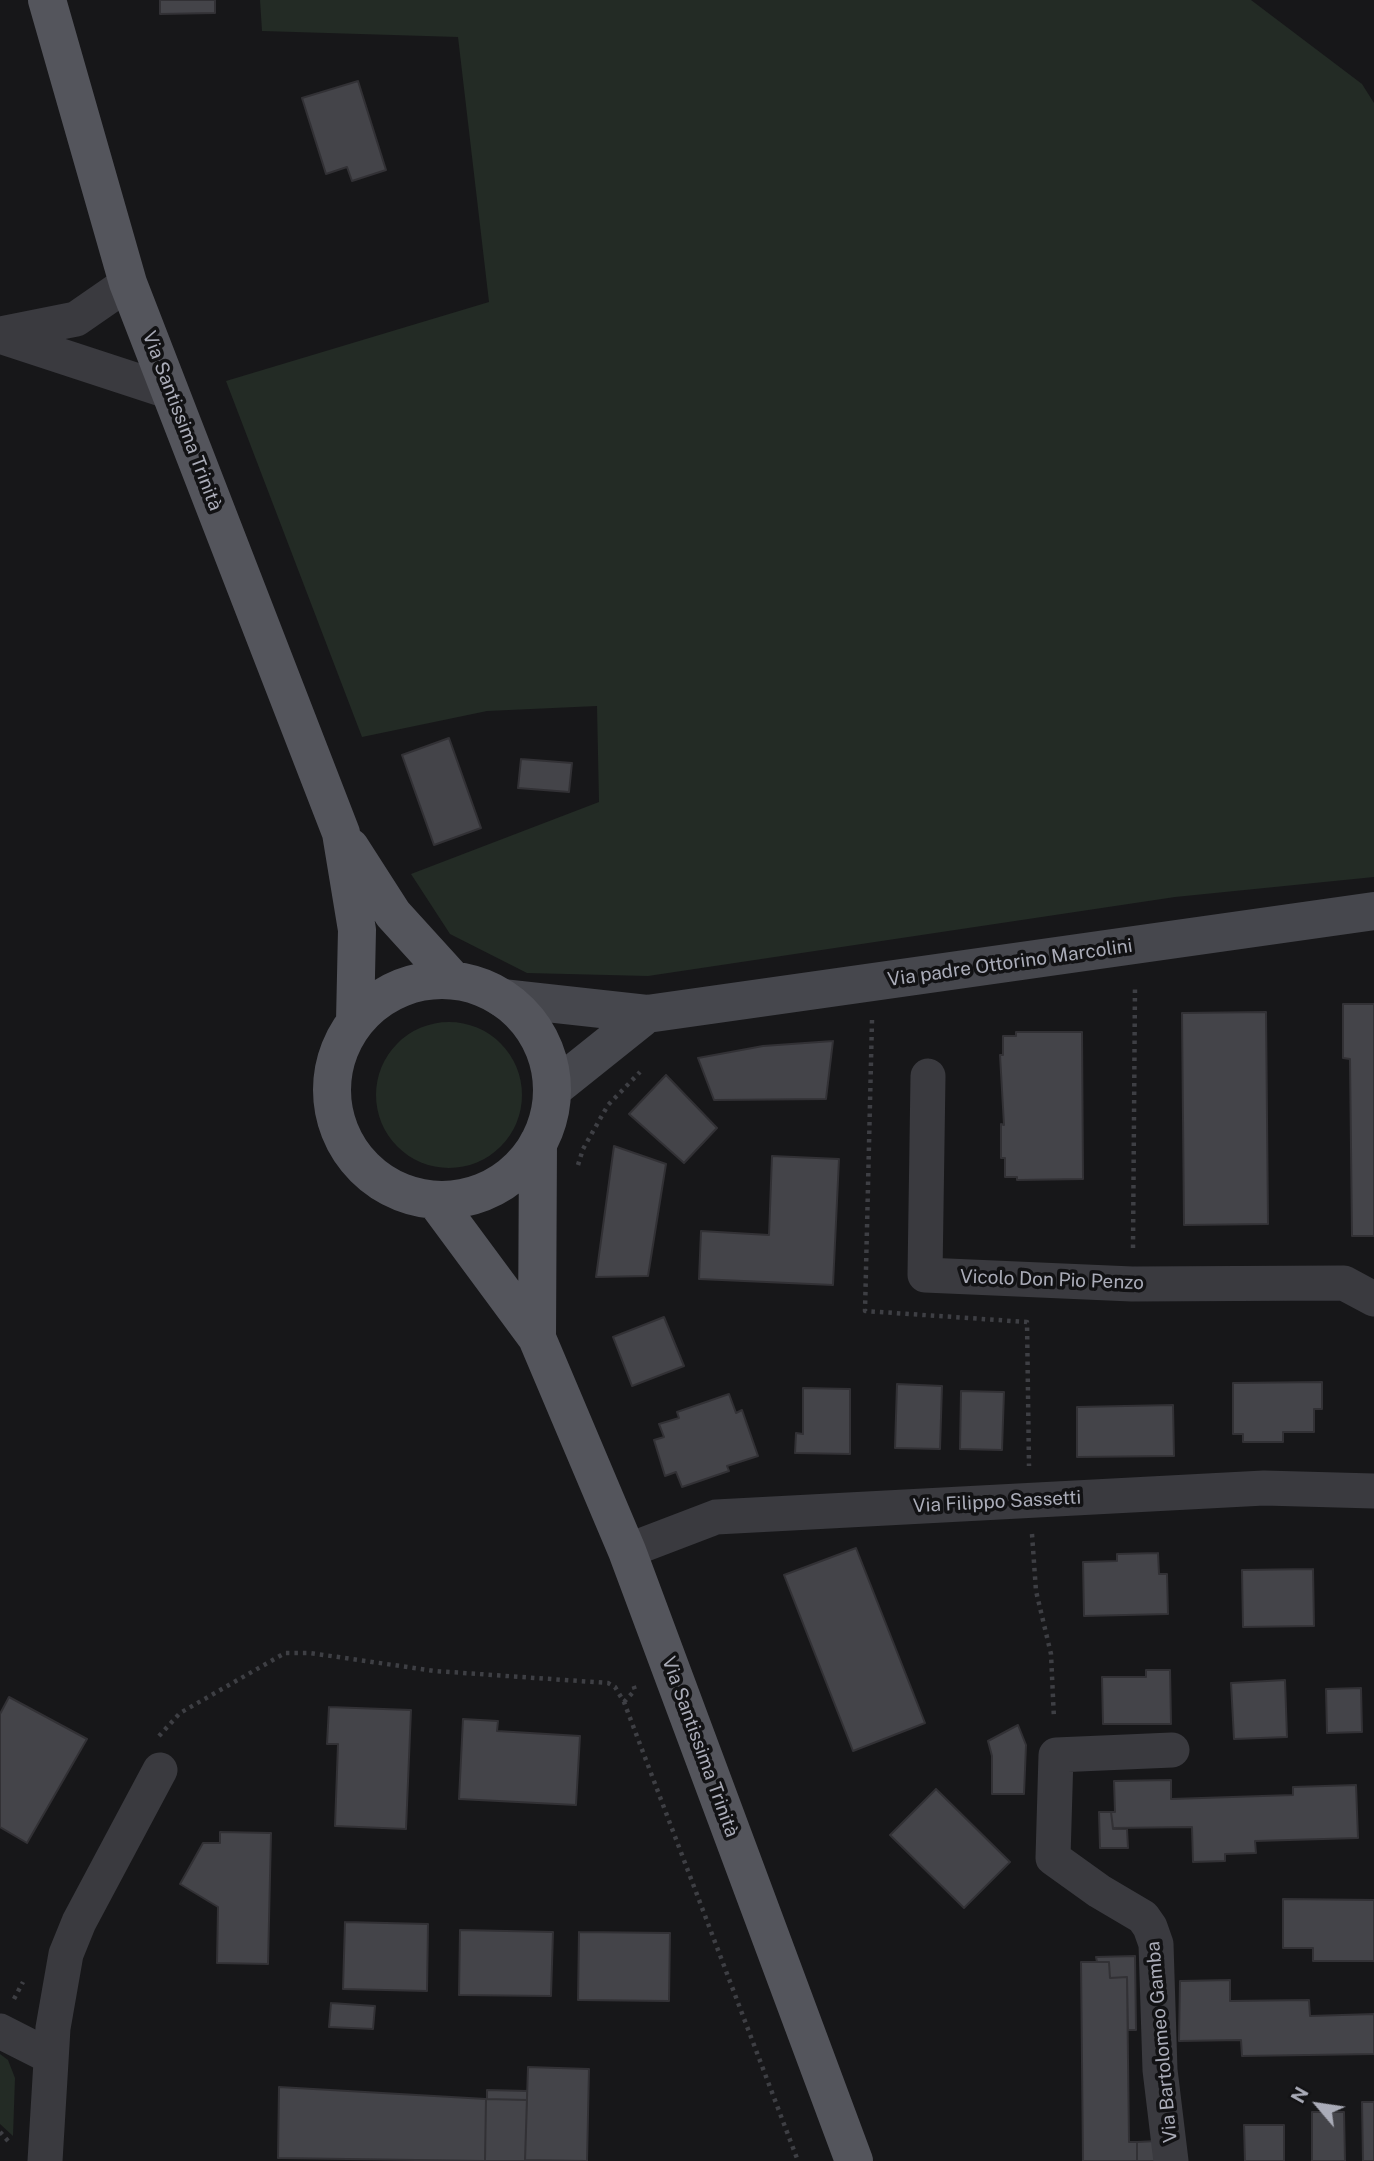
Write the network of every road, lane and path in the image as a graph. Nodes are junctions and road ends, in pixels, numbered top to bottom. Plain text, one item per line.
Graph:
1 (47, 0) edge
2 (128, 283) junction
3 (0, 335) edge
4 (171, 392) junction
5 (341, 833) junction
6 (1374, 911) edge
7 (453, 981) junction
8 (1148, 984) dead end
9 (1135, 986) junction
10 (1124, 988) dead end
11 (502, 998) junction
12 (647, 1014) junction
13 (872, 1016) dead end
14 (860, 1017) dead end
15 (355, 1021) junction
16 (643, 1069) dead end
17 (928, 1076) dead end
18 (552, 1090) junction
19 (538, 1143) junction
20 (576, 1170) dead end
21 (435, 1200) junction
22 (1132, 1284) junction
23 (1374, 1299) edge
24 (537, 1338) junction
25 (1374, 1491) edge
26 (1030, 1500) junction
27 (627, 1551) junction
28 (1172, 1750) dead end
29 (158, 1755) joint
30 (1055, 1755) junction
31 (26, 1977) dead end
32 (6, 2016) edge
33 (51, 2057) junction
34 (45, 2161) edge
35 (798, 2161) edge
36 (854, 2161) edge
37 (1171, 2161) edge

1 - 2 main road, Via Santissima Trinità
2 - 3 street
2 - 4 main road, Via Santissima Trinità
3 - 4 street
4 - 5 main road, Via Santissima Trinità
5 - 7 main road, Via Santissima Trinità
5 - 15 main road, Via Santissima Trinità
6 - 12 main road, Via padre Ottorino Marcolini
7 - 11 main road, Via Santissima Trinità
7 - 15 main road, Via Santissima Trinità
8 - 9 path
9 - 10 path
9 - 22 path
11 - 12 main road, Via padre Ottorino Marcolini
11 - 18 main road, Via Santissima Trinità
12 - 18 main road
13 - 14 path
15 - 21 main road, Via Santissima Trinità
16 - 20 path
17 - 22 street, Vicolo Don Pio Penzo
18 - 19 main road, Via Santissima Trinità
19 - 21 main road, Via Santissima Trinità
19 - 24 main road, Via Santissima Trinità
21 - 24 main road, Via Santissima Trinità
22 - 23 street, Vicolo Don Pio Penzo
24 - 27 main road, Via Santissima Trinità
25 - 26 street, Via Filippo Sassetti
26 - 27 street, Via Filippo Sassetti
26 - 30 path
27 - 36 main road, Via Santissima Trinità
28 - 30 street
29 - 33 street
29 - 35 path
30 - 37 street, Via Bartolomeo Gamba
31 - 32 path
32 - 33 street
33 - 34 street

